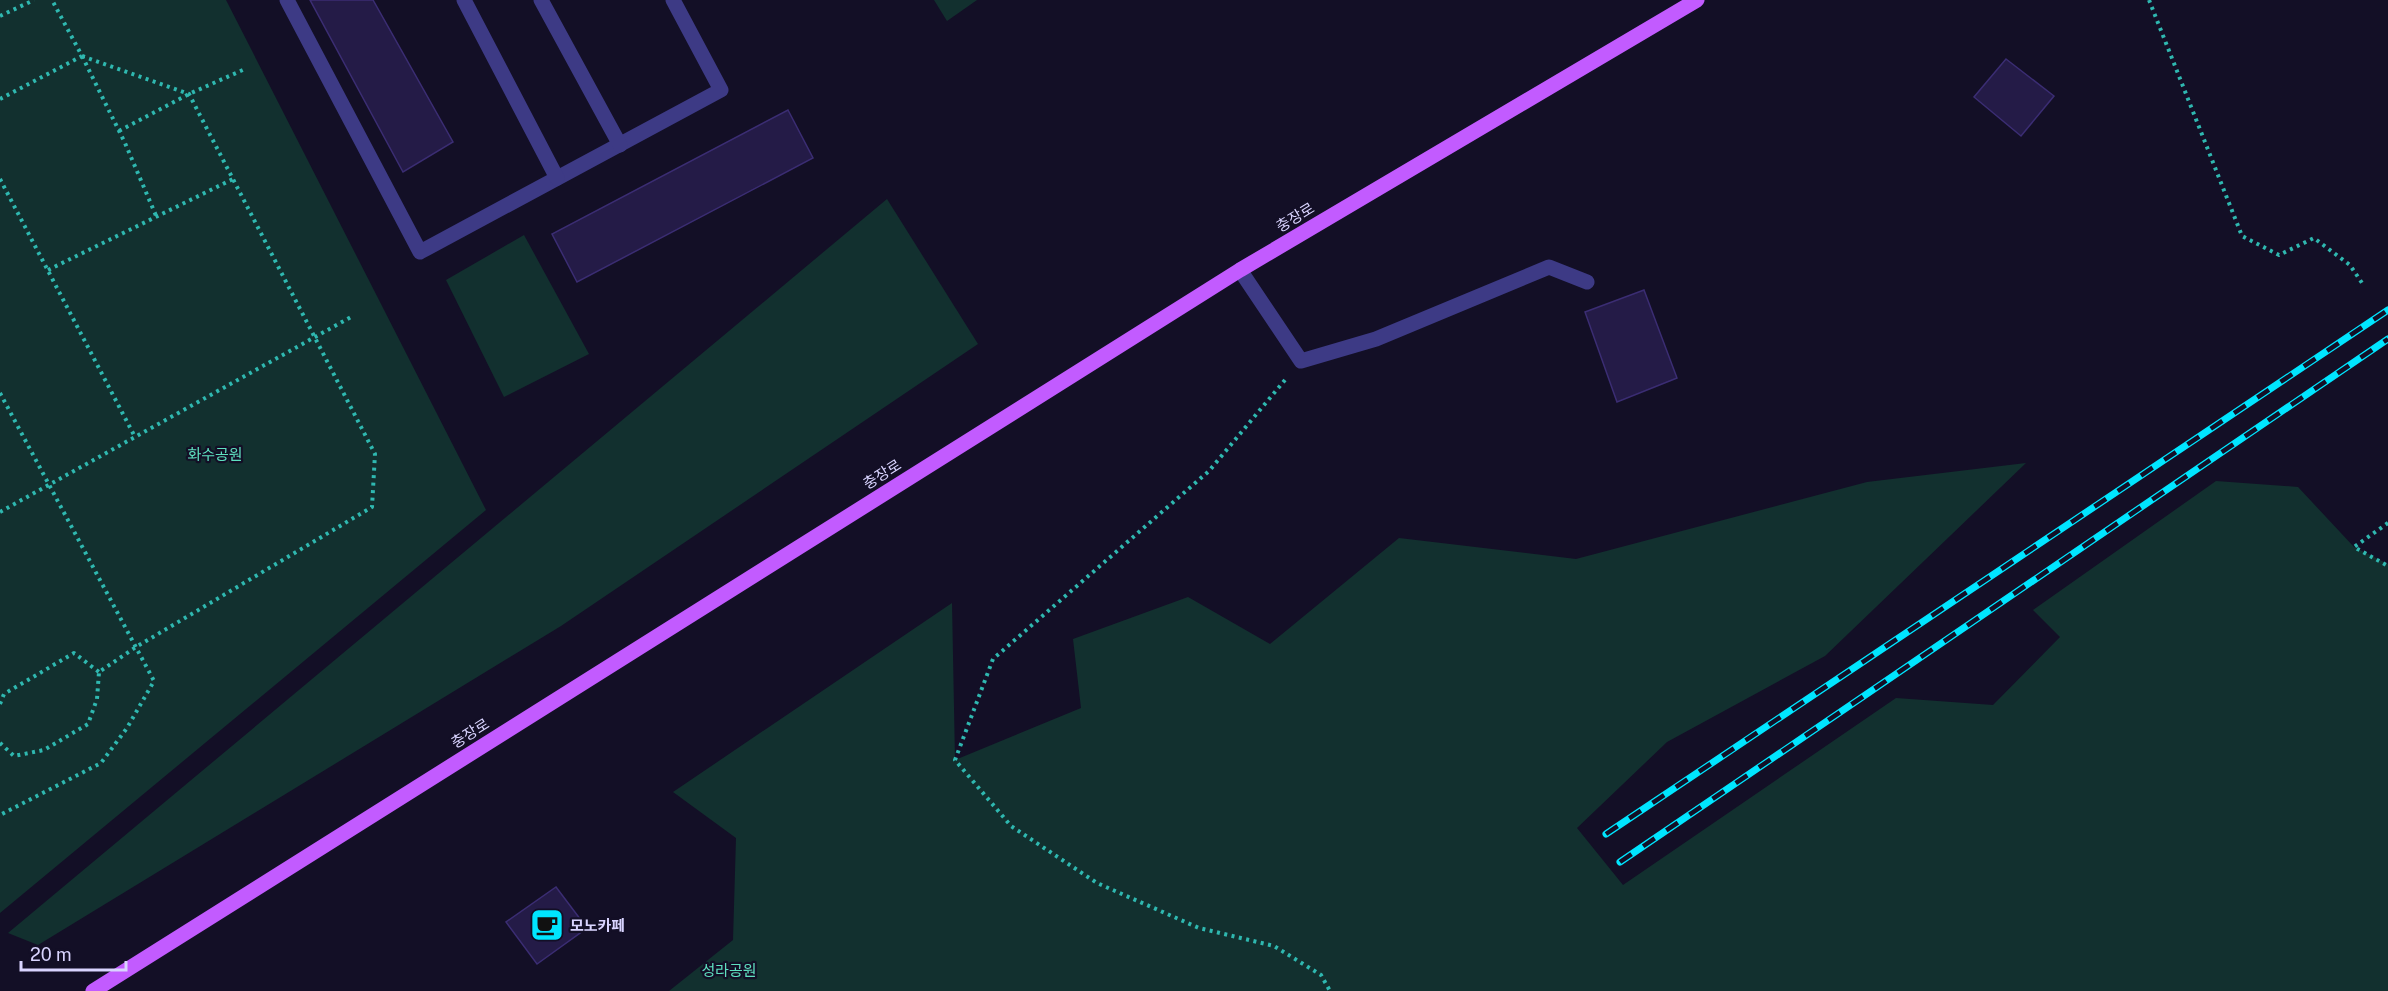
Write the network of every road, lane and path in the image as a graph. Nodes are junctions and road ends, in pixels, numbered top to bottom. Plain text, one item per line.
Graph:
1 (34, 0) edge
2 (52, 0) edge
3 (287, 0) edge
4 (464, 0) edge
5 (541, 0) edge
6 (674, 0) edge
7 (1697, 0) edge
8 (2149, 0) edge
9 (0, 16) edge
10 (82, 56) junction
11 (245, 69) dead end
12 (189, 94) junction
13 (0, 99) edge
14 (119, 131) junction
15 (620, 145) junction
16 (557, 178) junction
17 (0, 179) edge
18 (233, 179) junction
19 (157, 218) junction
20 (48, 270) junction
21 (1240, 270) junction
22 (1587, 282) dead end
23 (2364, 286) dead end
24 (351, 317) dead end
25 (315, 337) junction
26 (1301, 361) junction
27 (0, 393) edge
28 (135, 437) junction
29 (49, 485) junction
30 (0, 512) edge
31 (2388, 523) edge
32 (2388, 566) edge
33 (136, 647) junction
34 (99, 672) junction
35 (0, 704) edge
36 (0, 743) edge
37 (0, 815) edge
38 (93, 991) edge
39 (1330, 991) edge

1 - 9 path
2 - 10 path
3 - 16 street
4 - 16 street
5 - 15 street
6 - 15 street
7 - 21 main road, 충장로
8 - 23 path
10 - 12 path
10 - 13 path
10 - 14 path
11 - 12 path
12 - 14 path
12 - 18 path
14 - 19 path
15 - 16 street
17 - 20 path
18 - 19 path
18 - 25 path
19 - 20 path
20 - 28 path
21 - 26 street
21 - 38 main road, 충장로
22 - 26 street
24 - 25 path
25 - 28 path
25 - 33 path
26 - 39 path
27 - 29 path
28 - 29 path
29 - 30 path
29 - 33 path
31 - 32 path
33 - 34 path
33 - 37 path
34 - 35 path
34 - 36 path

